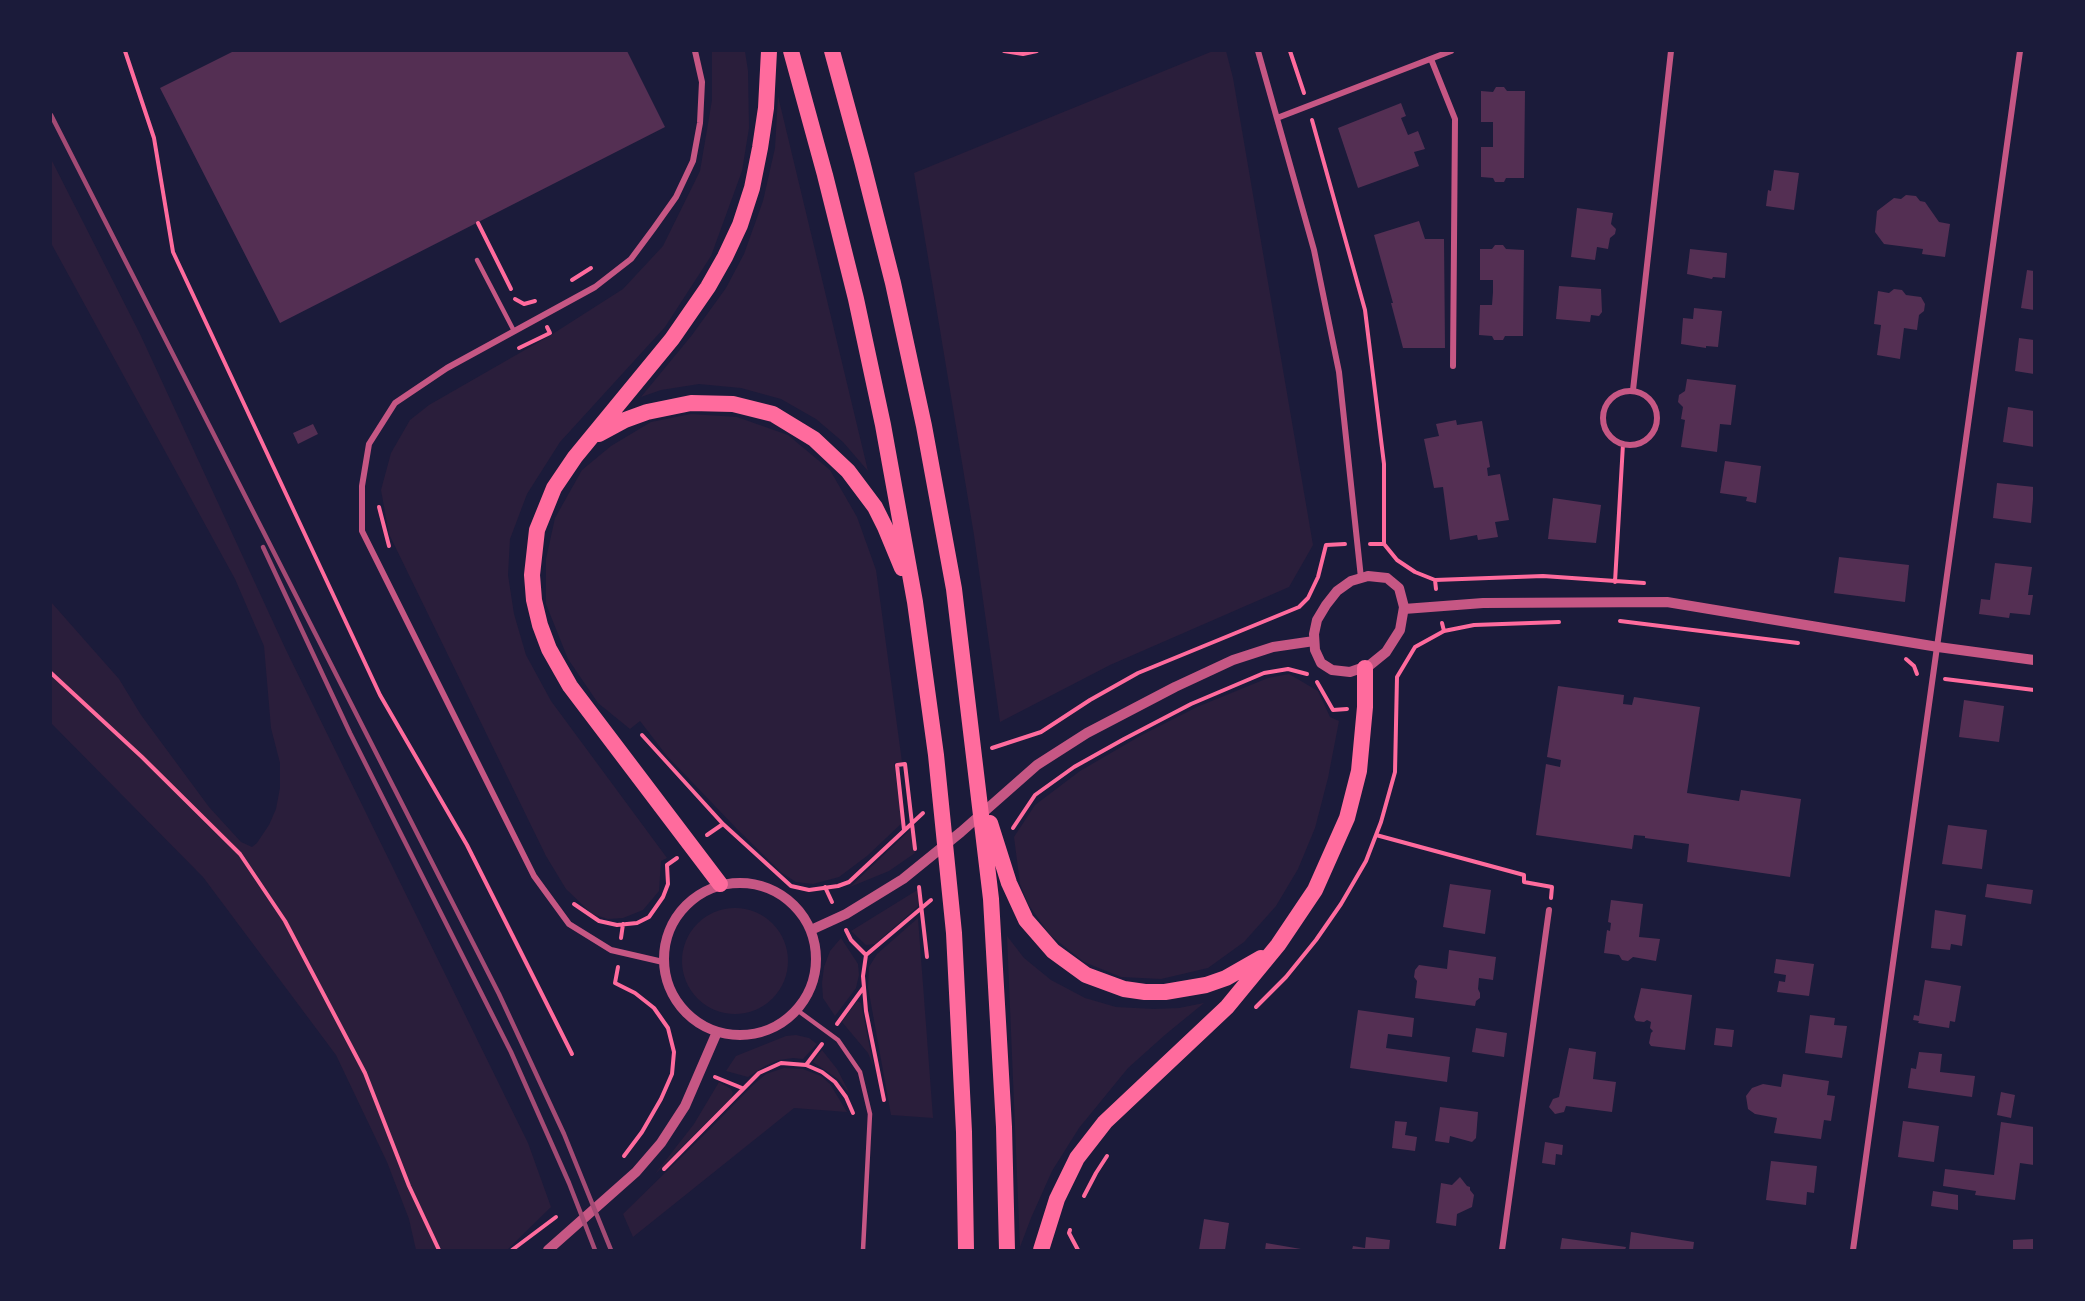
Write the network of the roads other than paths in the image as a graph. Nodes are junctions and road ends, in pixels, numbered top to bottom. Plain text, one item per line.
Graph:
1 (695, 51) edge
2 (769, 51) edge
3 (791, 51) edge
4 (832, 51) edge
5 (1258, 51) edge
6 (1451, 51) edge
7 (1671, 51) edge
8 (2020, 51) edge
9 (1431, 59) junction
10 (1276, 118) junction
11 (477, 260) dead end
12 (514, 331) junction
13 (1453, 366) dead end
14 (1633, 390) junction
15 (586, 443) junction
16 (1361, 578) junction
17 (915, 602) junction
18 (1404, 609) junction
19 (1314, 641) junction
20 (1938, 646) junction
21 (2034, 660) edge
22 (1365, 668) junction
23 (978, 786) junction
24 (720, 884) junction
25 (1549, 910) road end
26 (811, 930) junction
27 (1278, 945) junction
28 (663, 963) junction
29 (797, 1010) junction
30 (717, 1032) junction
31 (548, 1250) edge
32 (863, 1250) edge
33 (966, 1250) edge
34 (1007, 1250) edge
35 (1041, 1250) edge
36 (1502, 1250) edge
37 (1853, 1250) edge

1 - 12 street
2 - 15 highway
3 - 17 highway
4 - 23 highway
5 - 10 street
6 - 9 street
7 - 14 street
8 - 20 street
9 - 10 street
9 - 13 street
10 - 16 street
11 - 12 lane
12 - 28 street
14 - 14 street
15 - 17 highway
15 - 24 highway
16 - 18 street
16 - 19 street
17 - 33 highway
18 - 20 street
18 - 22 street
19 - 22 street
19 - 26 street
20 - 21 street
20 - 37 street
22 - 27 highway
23 - 27 highway
23 - 34 highway
24 - 26 street
24 - 28 street
25 - 36 street
26 - 29 street
27 - 35 highway
28 - 30 street
29 - 30 street
29 - 32 lane
30 - 31 street

